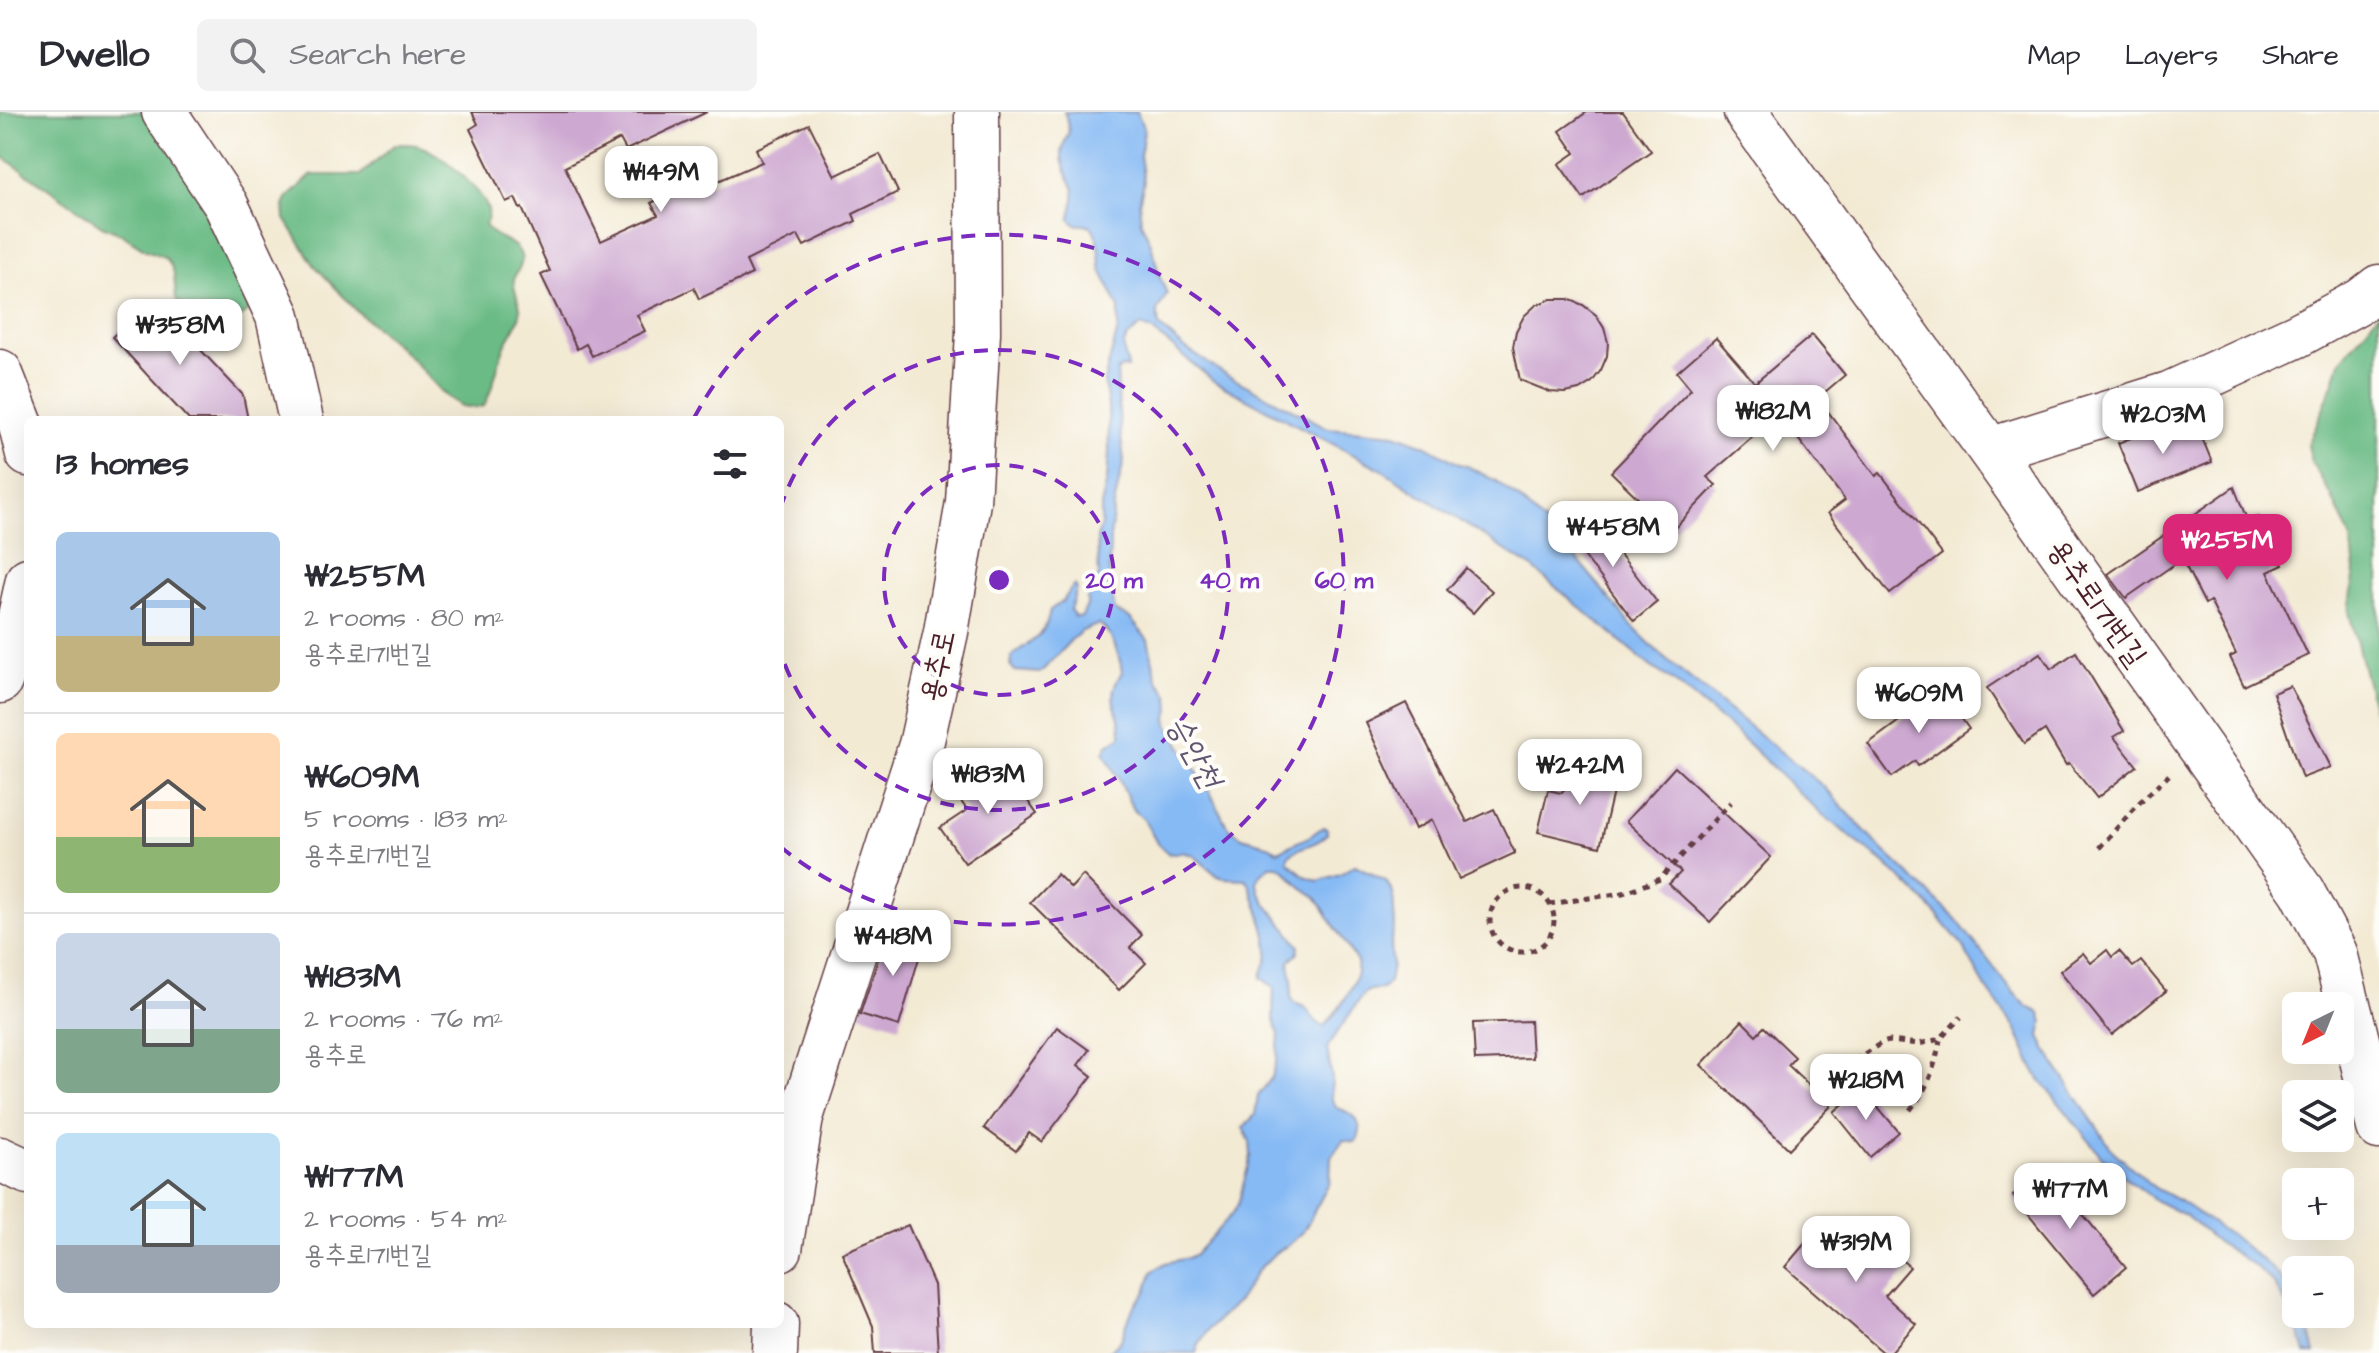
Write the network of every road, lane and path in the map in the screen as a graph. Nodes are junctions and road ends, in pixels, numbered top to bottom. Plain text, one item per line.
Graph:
1 (164, 112) edge
2 (977, 112) edge
3 (1746, 112) edge
4 (2379, 287) edge
5 (0, 372) edge
6 (300, 416) edge
7 (24, 437) edge
8 (1990, 450) junction
9 (24, 598) edge
10 (0, 681) edge
11 (2199, 747) junction
12 (1731, 802) dead end
13 (2099, 848) dead end
14 (1549, 904) junction
15 (1961, 1017) dead end
16 (1940, 1039) junction
17 (1834, 1073) dead end
18 (1910, 1110) dead end
19 (2379, 1127) edge
20 (0, 1159) edge
21 (24, 1170) edge
22 (784, 1224) edge
23 (776, 1328) edge
24 (775, 1353) edge

1 - 6 street
2 - 22 street, 용추로
3 - 8 street, 용추로171번길
4 - 8 street
5 - 7 street
8 - 11 street, 용추로171번길
9 - 10 street
11 - 13 path
11 - 19 street, 용추로171번길
12 - 14 path
14 - 14 path
15 - 16 path
16 - 17 path
16 - 18 path
20 - 21 street
23 - 24 street

